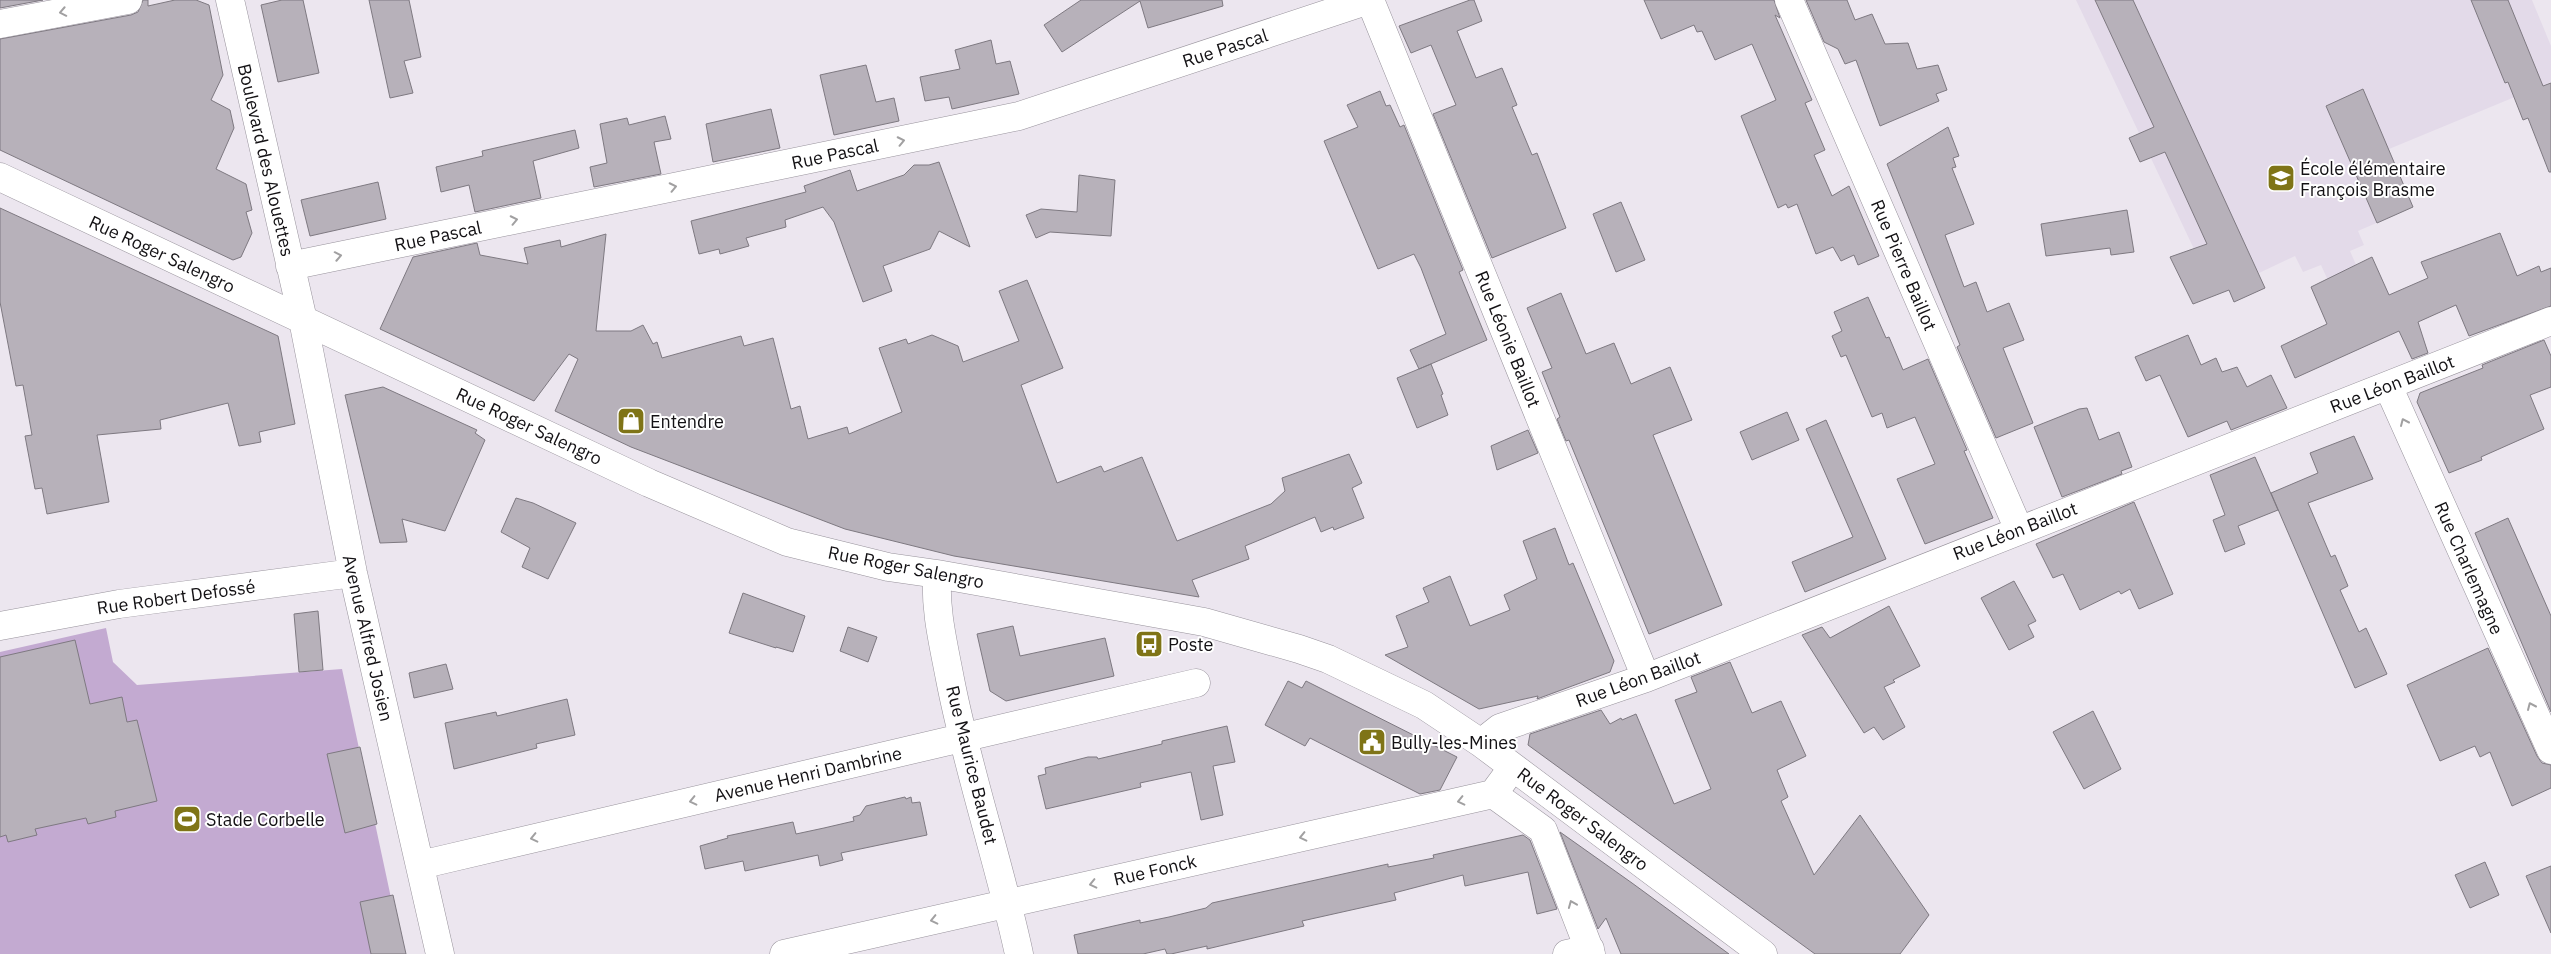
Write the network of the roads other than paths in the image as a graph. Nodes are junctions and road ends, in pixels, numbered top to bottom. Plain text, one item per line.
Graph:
1 (128, 0) edge
2 (230, 0) edge
3 (1369, 0) edge
4 (1789, 0) edge
5 (0, 24) edge
6 (0, 177) edge
7 (290, 266) junction
8 (303, 320) junction
9 (2551, 321) edge
10 (2388, 386) junction
11 (2019, 530) junction
12 (353, 573) junction
13 (937, 574) junction
14 (0, 626) edge
15 (1646, 678) junction
16 (1196, 683) dead end
17 (962, 738) junction
18 (1481, 743) junction
19 (2551, 750) edge
20 (1513, 766) junction
21 (1493, 794) junction
22 (420, 865) junction
23 (1008, 903) junction
24 (1583, 952) edge
25 (440, 954) edge
26 (784, 954) edge
27 (1019, 954) edge
28 (1763, 954) edge

1 -> 5 street
2 - 7 street, Boulevard des Alouettes
7 -> 3 street, Rue Pascal
3 - 15 street, Rue Léonie Baillot
4 - 11 street, Rue Pierre Baillot
6 - 8 street, Rue Roger Salengro
7 - 8 street, Boulevard des Alouettes
8 - 12 street, Avenue Alfred Josien
8 - 13 street, Rue Roger Salengro
9 - 10 street, Rue Léon Baillot
10 - 11 street, Rue Léon Baillot
19 -> 10 street, Rue Charlemagne
11 - 15 street, Rue Léon Baillot
12 - 14 street, Rue Robert Defossé
12 - 22 street, Avenue Alfred Josien
13 - 17 street, Rue Maurice Baudet
13 - 18 street, Rue Roger Salengro
15 - 18 street, Rue Léon Baillot
16 - 17 street, Avenue Henri Dambrine
17 -> 22 street, Avenue Henri Dambrine
17 - 23 street, Rue Maurice Baudet
18 - 20 street, Rue Roger Salengro
20 - 21 street
20 - 28 street, Rue Roger Salengro
21 -> 23 street, Rue Fonck
24 -> 21 street
22 - 25 street, Avenue Alfred Josien
23 -> 26 street, Rue Fonck
23 - 27 street, Rue Maurice Baudet

